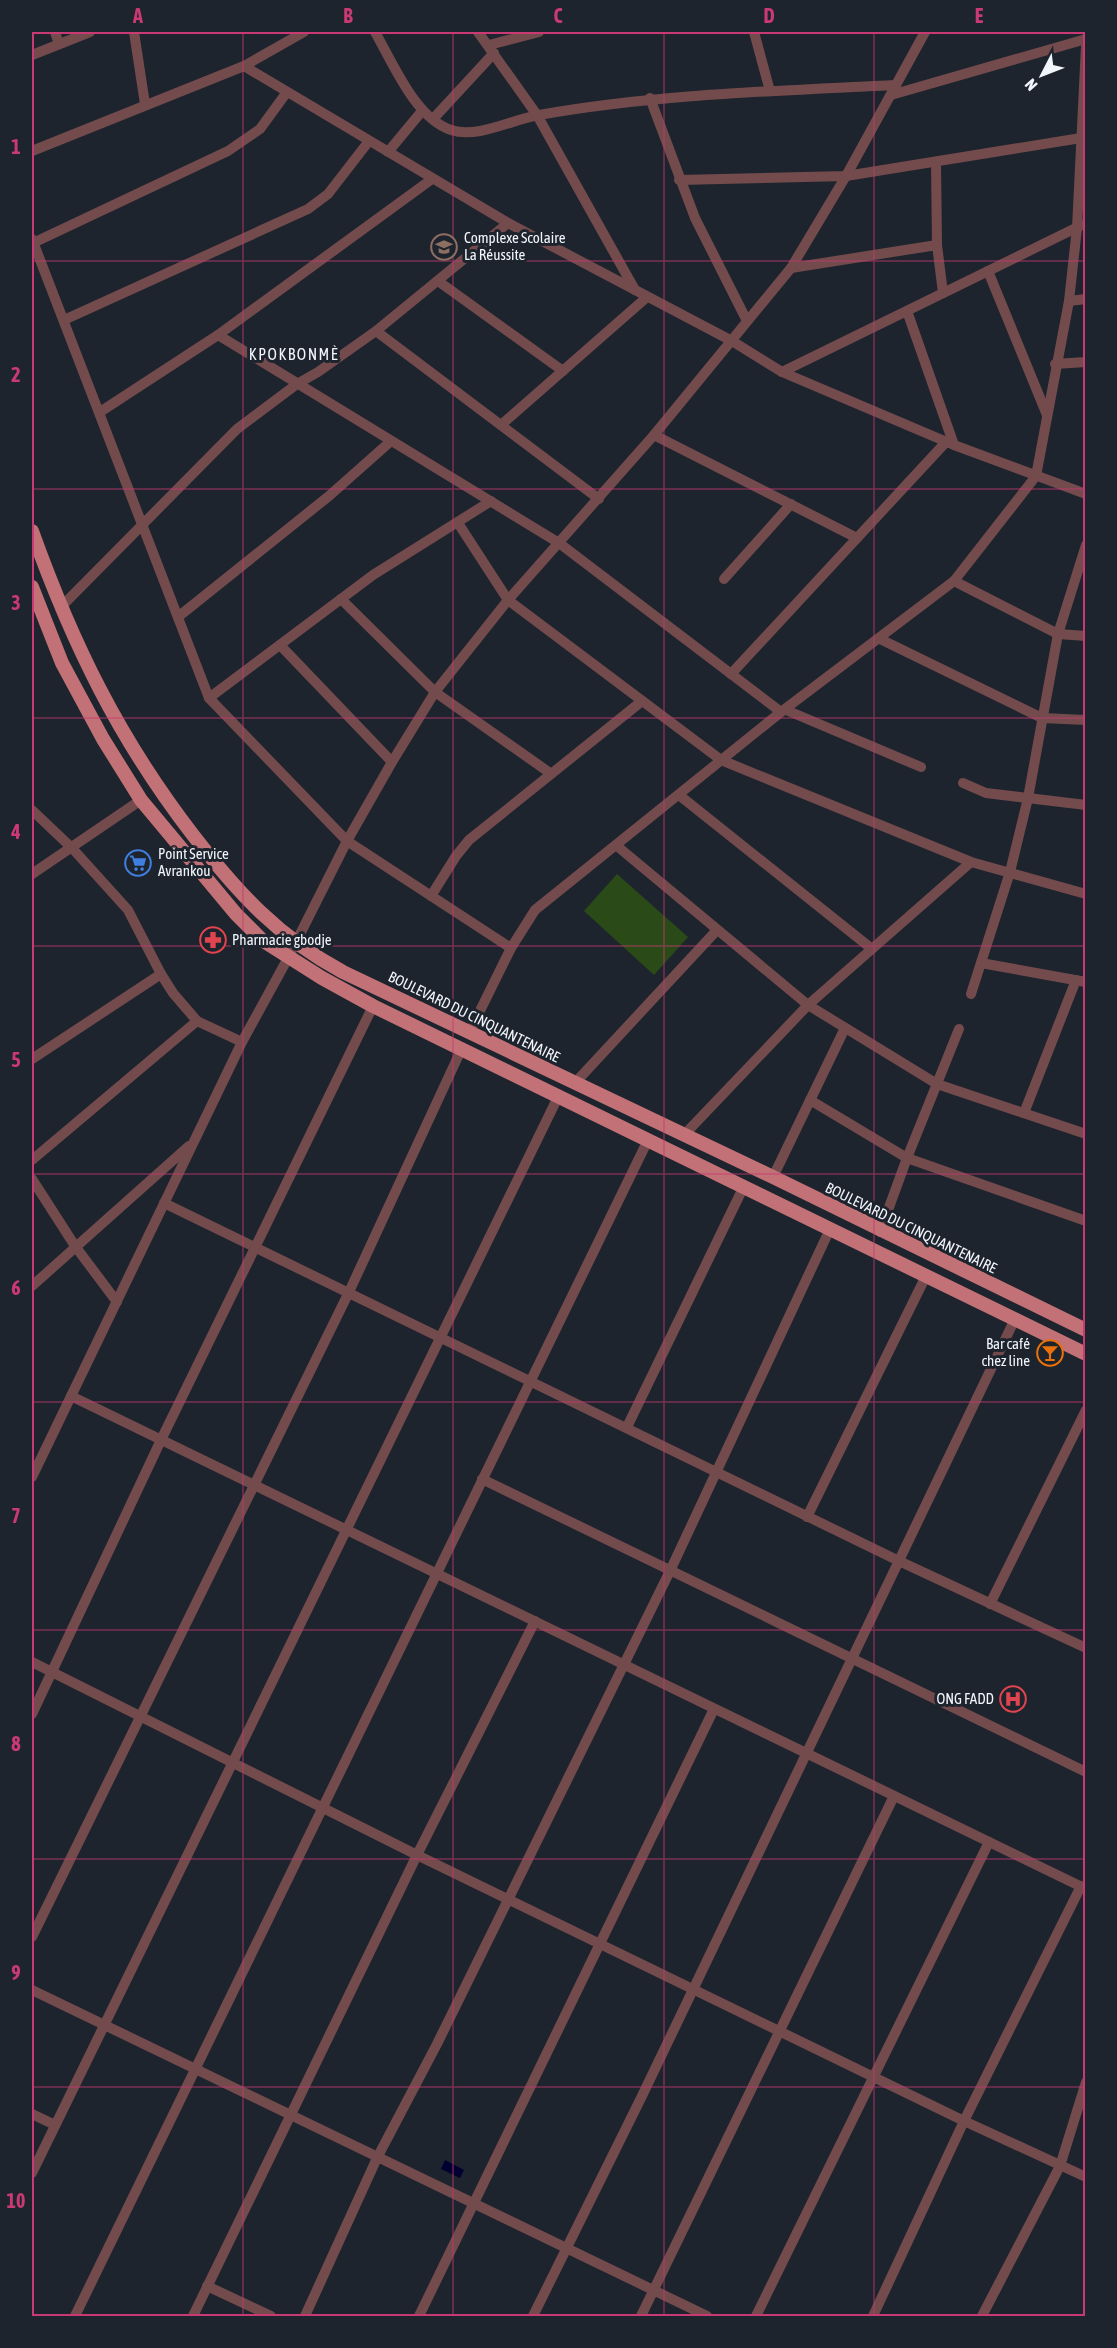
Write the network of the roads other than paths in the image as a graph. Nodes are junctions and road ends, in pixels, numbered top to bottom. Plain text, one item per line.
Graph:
1 (56, 32) edge
2 (90, 32) edge
3 (134, 32) edge
4 (304, 32) edge
5 (375, 32) edge
6 (478, 32) edge
7 (539, 32) edge
8 (754, 32) edge
9 (923, 32) edge
10 (1086, 39) edge
11 (59, 44) junction
12 (1086, 46) edge
13 (491, 49) junction
14 (32, 55) edge
15 (244, 66) junction
16 (894, 90) junction
17 (770, 91) junction
18 (287, 92) junction
19 (650, 98) junction
20 (144, 104) junction
21 (422, 111) junction
22 (537, 115) junction
23 (433, 119) junction
24 (1081, 138) junction
25 (369, 141) junction
26 (32, 151) edge
27 (388, 152) junction
28 (936, 163) junction
29 (846, 176) junction
30 (432, 179) junction
31 (679, 180) junction
32 (508, 223) junction
33 (1081, 225) edge
34 (32, 241) edge
35 (937, 245) junction
36 (792, 268) junction
37 (988, 271) junction
38 (438, 281) junction
39 (636, 291) junction
40 (943, 293) junction
41 (647, 297) junction
42 (1086, 299) edge
43 (1069, 301) junction
44 (907, 311) junction
45 (64, 320) junction
46 (747, 321) junction
47 (376, 331) junction
48 (218, 335) junction
49 (732, 341) junction
50 (1086, 362) edge
51 (1055, 364) junction
52 (563, 371) junction
53 (782, 372) junction
54 (297, 384) junction
55 (100, 412) junction
56 (1047, 416) junction
57 (501, 425) junction
58 (654, 435) junction
59 (391, 441) junction
60 (950, 443) junction
61 (1036, 477) junction
62 (1086, 494) edge
63 (598, 499) junction
64 (491, 501) junction
65 (791, 504) junction
66 (458, 523) junction
67 (144, 524) junction
68 (32, 531) edge
69 (857, 538) junction
70 (559, 543) junction
71 (1086, 545) edge
72 (724, 579) dead end
73 (954, 581) junction
74 (32, 587) edge
75 (341, 599) junction
76 (508, 600) junction
77 (60, 608) junction
78 (178, 617) junction
79 (1058, 634) junction
80 (1086, 636) edge
81 (880, 639) junction
82 (280, 645) junction
83 (731, 674) junction
84 (435, 693) junction
85 (209, 698) junction
86 (642, 701) junction
87 (783, 711) junction
88 (1042, 718) junction
89 (1086, 720) edge
90 (722, 760) junction
91 (392, 762) junction
92 (921, 767) dead end
93 (550, 773) junction
94 (963, 783) dead end
95 (680, 795) junction
96 (1028, 798) junction
97 (141, 800) junction
98 (1086, 805) edge
99 (32, 810) edge
100 (347, 841) junction
101 (617, 846) junction
102 (72, 848) junction
103 (971, 862) junction
104 (1010, 872) junction
105 (32, 874) edge
106 (1086, 894) edge
107 (431, 896) junction
108 (717, 930) junction
109 (296, 943) junction
110 (511, 948) junction
111 (872, 949) junction
112 (288, 958) junction
113 (981, 963) junction
114 (161, 974) junction
115 (1081, 981) edge
116 (971, 994) dead end
117 (808, 1005) junction
118 (373, 1006) junction
119 (197, 1021) junction
120 (845, 1028) junction
121 (959, 1029) dead end
122 (469, 1033) junction
123 (242, 1042) junction
124 (462, 1048) junction
125 (32, 1059) edge
126 (573, 1084) junction
127 (937, 1084) junction
128 (558, 1097) junction
129 (810, 1100) junction
130 (1024, 1113) junction
131 (1086, 1134) edge
132 (684, 1135) junction
133 (648, 1140) junction
134 (192, 1144) junction
135 (907, 1158) junction
136 (32, 1160) edge
137 (773, 1177) junction
138 (32, 1179) edge
139 (744, 1186) junction
140 (164, 1203) junction
141 (1086, 1221) edge
142 (830, 1229) junction
143 (880, 1232) junction
144 (75, 1246) junction
145 (257, 1247) junction
146 (926, 1276) junction
147 (32, 1286) edge
148 (349, 1292) junction
149 (117, 1302) junction
150 (1015, 1320) junction
151 (1086, 1330) edge
152 (440, 1335) junction
153 (1086, 1354) edge
154 (530, 1381) junction
155 (71, 1396) junction
156 (1086, 1410) edge
157 (627, 1427) junction
158 (161, 1440) junction
159 (717, 1471) junction
160 (32, 1477) edge
161 (482, 1479) junction
162 (255, 1486) junction
163 (807, 1517) junction
164 (345, 1529) junction
165 (899, 1561) junction
166 (670, 1571) junction
167 (436, 1574) junction
168 (990, 1604) junction
169 (535, 1621) junction
170 (1086, 1648) edge
171 (853, 1659) junction
172 (32, 1662) edge
173 (623, 1665) junction
174 (52, 1672) junction
175 (714, 1709) junction
176 (32, 1714) edge
177 (142, 1717) junction
178 (807, 1754) junction
179 (232, 1761) junction
180 (1086, 1772) edge
181 (894, 1796) junction
182 (323, 1807) junction
183 (989, 1842) junction
184 (417, 1855) junction
185 (1083, 1888) edge
186 (509, 1899) junction
187 (32, 1937) edge
188 (600, 1944) junction
189 (693, 1988) junction
190 (32, 1990) edge
191 (104, 2025) junction
192 (780, 2031) junction
193 (195, 2070) junction
194 (874, 2077) junction
195 (1086, 2082) edge
196 (32, 2114) edge
197 (289, 2116) junction
198 (964, 2121) junction
199 (55, 2125) junction
200 (377, 2158) junction
201 (1060, 2166) junction
202 (32, 2173) edge
203 (1086, 2176) edge
204 (474, 2204) junction
205 (567, 2249) junction
206 (207, 2286) junction
207 (654, 2291) junction
208 (75, 2316) edge
209 (193, 2316) edge
210 (271, 2316) edge
211 (305, 2316) edge
212 (419, 2316) edge
213 (533, 2316) edge
214 (641, 2316) edge
215 (706, 2316) edge
216 (756, 2316) edge
217 (873, 2316) edge
218 (982, 2316) edge

1 - 11 street
2 - 11 street
3 - 20 street
4 - 15 street
5 - 21 street
6 - 13 street
7 - 13 street
8 - 17 street
9 - 16 street
10 - 16 street
11 - 14 street
12 - 24 street
13 - 22 street
13 - 23 street
15 - 18 street
15 - 20 street
16 - 17 street
16 - 29 street
17 - 19 street
18 - 25 street
18 - 34 street
19 - 22 street
19 - 31 street
20 - 26 street
21 - 23 street
21 - 27 street
22 - 23 street
22 - 39 street
24 - 28 street
24 - 33 street
25 - 27 street
25 - 45 street
27 - 30 street
28 - 29 street
28 - 35 street
29 - 31 street
29 - 36 street
30 - 32 street
30 - 48 street
31 - 46 street
32 - 38 street
32 - 39 street
33 - 37 street
33 - 43 street
34 - 45 street
35 - 36 street
35 - 40 street
36 - 46 street
37 - 40 street
37 - 56 street
38 - 47 street
38 - 52 street
39 - 41 street
40 - 44 street
41 - 49 street
41 - 52 street
42 - 43 street
43 - 51 street
44 - 53 street
44 - 60 street
45 - 55 street
46 - 49 street
47 - 54 street
47 - 57 street
48 - 54 street
48 - 55 street
49 - 53 street
49 - 58 street
50 - 51 street
51 - 56 street
52 - 57 street
53 - 60 street
54 - 59 street
54 - 67 street
55 - 67 street
56 - 61 street
57 - 63 street
58 - 63 street
58 - 65 street
59 - 64 street
59 - 78 street
60 - 61 street
60 - 69 street
61 - 62 street
61 - 73 street
63 - 70 street
64 - 66 street
64 - 70 street
65 - 69 street
65 - 72 street
66 - 75 street
66 - 76 street
67 - 77 street
67 - 78 street
68 - 77 main road, BOULEVARD DU CINQUANTENAIRE
69 - 83 street
70 - 76 street
70 - 83 street
71 - 79 street
73 - 79 street
73 - 81 street
74 - 97 main road
75 - 82 street
75 - 84 street
76 - 84 street
76 - 86 street
77 - 109 main road, BOULEVARD DU CINQUANTENAIRE
78 - 85 street
79 - 80 street
79 - 88 street
81 - 87 street
81 - 88 street
82 - 85 street
82 - 91 street
83 - 87 street
84 - 91 street
84 - 93 street
85 - 100 street
86 - 90 street
86 - 93 street
87 - 90 street
87 - 92 street
88 - 89 street
88 - 96 street
90 - 95 street
90 - 103 street
91 - 100 street
93 - 107 street
94 - 96 street
95 - 101 street
95 - 111 street
96 - 98 street
96 - 104 street
97 - 102 street
97 - 112 main road
99 - 102 street
100 - 107 street
100 - 109 street
101 - 108 street
101 - 110 street
102 - 105 street
102 - 114 street
103 - 104 street
103 - 111 street
104 - 106 street
104 - 113 street
107 - 110 street
108 - 117 street
108 - 126 street
109 - 112 street
109 - 122 main road, BOULEVARD DU CINQUANTENAIRE
110 - 122 street
111 - 117 street
112 - 118 main road
112 - 123 street
113 - 115 street
113 - 116 street
114 - 119 street
114 - 125 street
115 - 130 street
117 - 120 street
117 - 132 street
118 - 124 main road
118 - 145 street
119 - 123 street
119 - 136 street
120 - 127 street
120 - 129 street
121 - 127 street
122 - 126 main road, BOULEVARD DU CINQUANTENAIRE
123 - 134 street
124 - 128 main road
124 - 148 street
126 - 132 main road, BOULEVARD DU CINQUANTENAIRE
127 - 130 street
127 - 135 street
128 - 133 main road
128 - 152 street
129 - 135 street
129 - 137 street
130 - 131 street
132 - 137 main road, BOULEVARD DU CINQUANTENAIRE
133 - 139 main road
133 - 154 street
134 - 140 street
134 - 144 street
135 - 141 street
135 - 143 street
137 - 143 main road, BOULEVARD DU CINQUANTENAIRE
138 - 144 street
139 - 142 main road
139 - 157 street
140 - 145 street
140 - 149 street
142 - 146 main road
142 - 159 street
143 - 151 main road, BOULEVARD DU CINQUANTENAIRE
144 - 147 street
144 - 149 street
145 - 148 street
145 - 158 street
146 - 150 main road
146 - 163 street
148 - 152 street
148 - 162 street
149 - 155 street
150 - 153 main road
150 - 165 street
152 - 154 street
152 - 164 street
154 - 157 street
154 - 161 street
155 - 158 street
155 - 160 street
156 - 168 street
157 - 159 street
158 - 162 street
158 - 174 street
159 - 163 street
159 - 166 street
161 - 166 street
161 - 167 street
162 - 164 street
162 - 177 street
163 - 165 street
164 - 167 street
164 - 179 street
165 - 168 street
165 - 171 street
166 - 171 street
166 - 173 street
167 - 169 street
167 - 182 street
168 - 170 street
169 - 173 street
169 - 184 street
171 - 178 street
171 - 180 street
172 - 174 street
173 - 175 street
173 - 186 street
174 - 176 street
174 - 177 street
175 - 178 street
175 - 188 street
177 - 179 street
177 - 187 street
178 - 181 street
178 - 189 street
179 - 182 street
179 - 191 street
181 - 183 street
181 - 192 street
182 - 184 street
182 - 193 street
183 - 185 street
183 - 194 street
184 - 186 street
184 - 197 street
185 - 198 street
186 - 188 street
186 - 200 street
188 - 189 street
188 - 204 street
189 - 192 street
189 - 205 street
190 - 191 street
191 - 193 street
191 - 199 street
192 - 194 street
192 - 207 street
193 - 197 street
193 - 208 street
194 - 198 street
194 - 216 street
195 - 201 street
196 - 199 street
197 - 200 street
197 - 206 street
198 - 201 street
198 - 217 street
199 - 202 street
200 - 204 street
200 - 211 street
201 - 203 street
201 - 218 street
204 - 205 street
204 - 212 street
205 - 207 street
205 - 213 street
206 - 209 street
206 - 210 street
207 - 214 street
207 - 215 street

